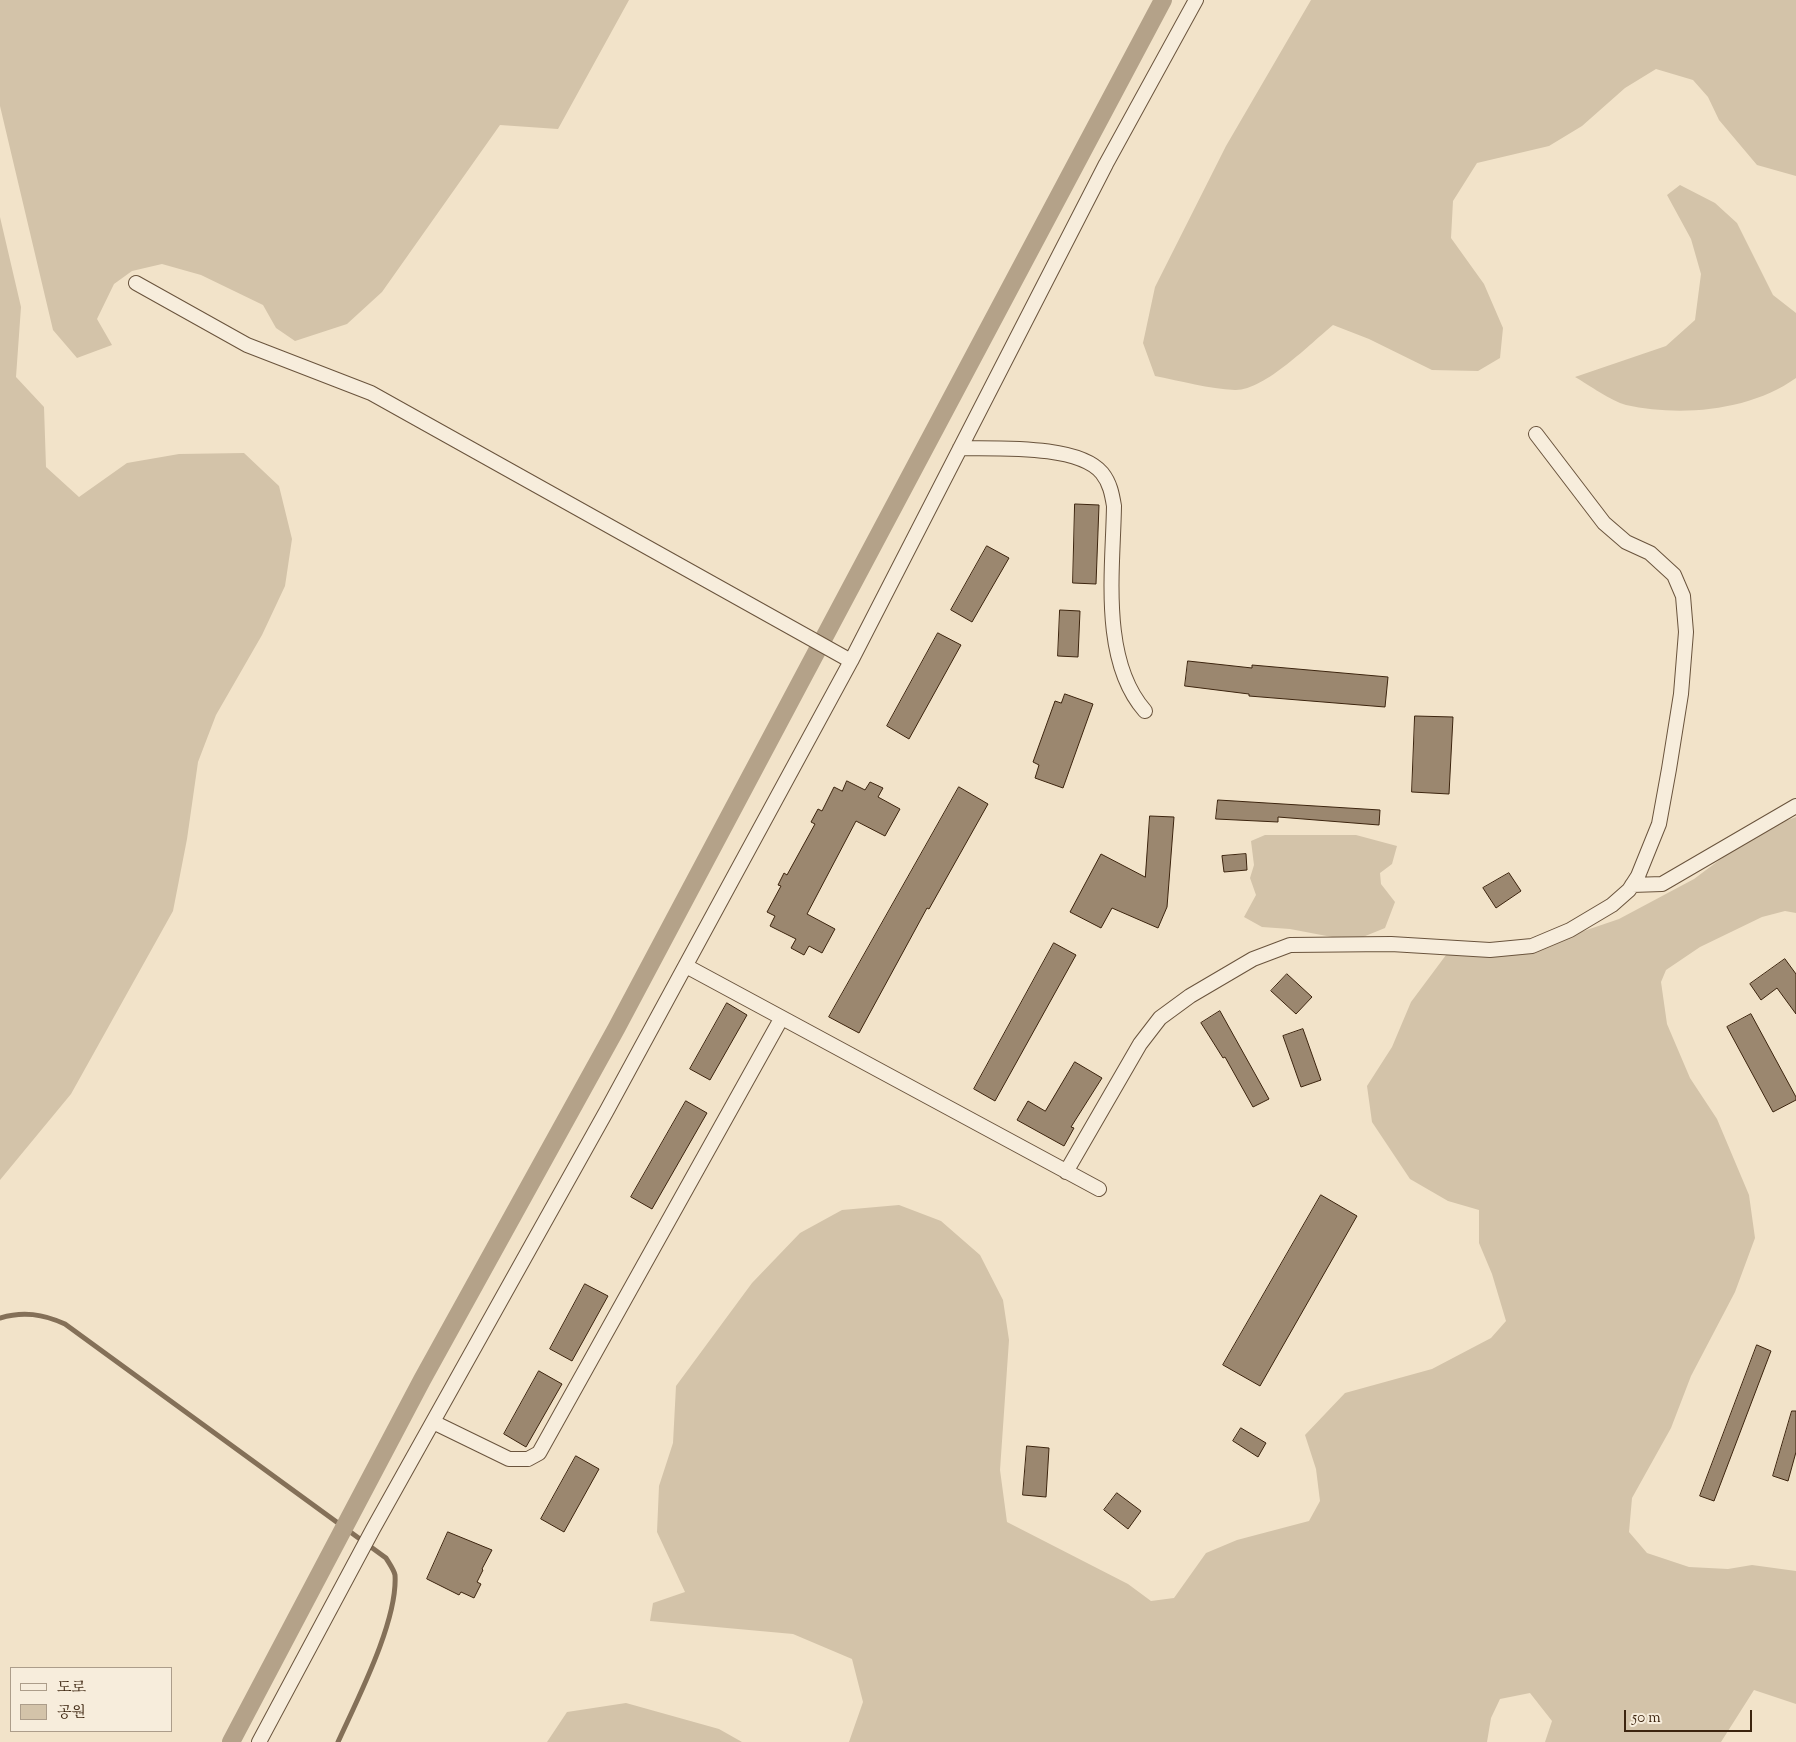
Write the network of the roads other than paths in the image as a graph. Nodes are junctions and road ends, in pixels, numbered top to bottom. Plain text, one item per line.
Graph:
1 (1196, 0) edge
2 (136, 282) dead end
3 (1536, 434) dead end
4 (960, 448) junction
5 (847, 658) junction
6 (1145, 710) dead end
7 (1796, 806) edge
8 (1632, 885) junction
9 (686, 966) junction
10 (781, 1019) junction
11 (1066, 1172) junction
12 (1099, 1189) dead end
13 (433, 1422) junction
14 (259, 1742) edge

1 - 4 street
2 - 5 street
3 - 8 street
4 - 5 street
4 - 6 street
5 - 9 street
7 - 8 street
8 - 11 street
9 - 10 street
9 - 13 street
10 - 11 street
10 - 13 street
11 - 12 street
13 - 14 street

